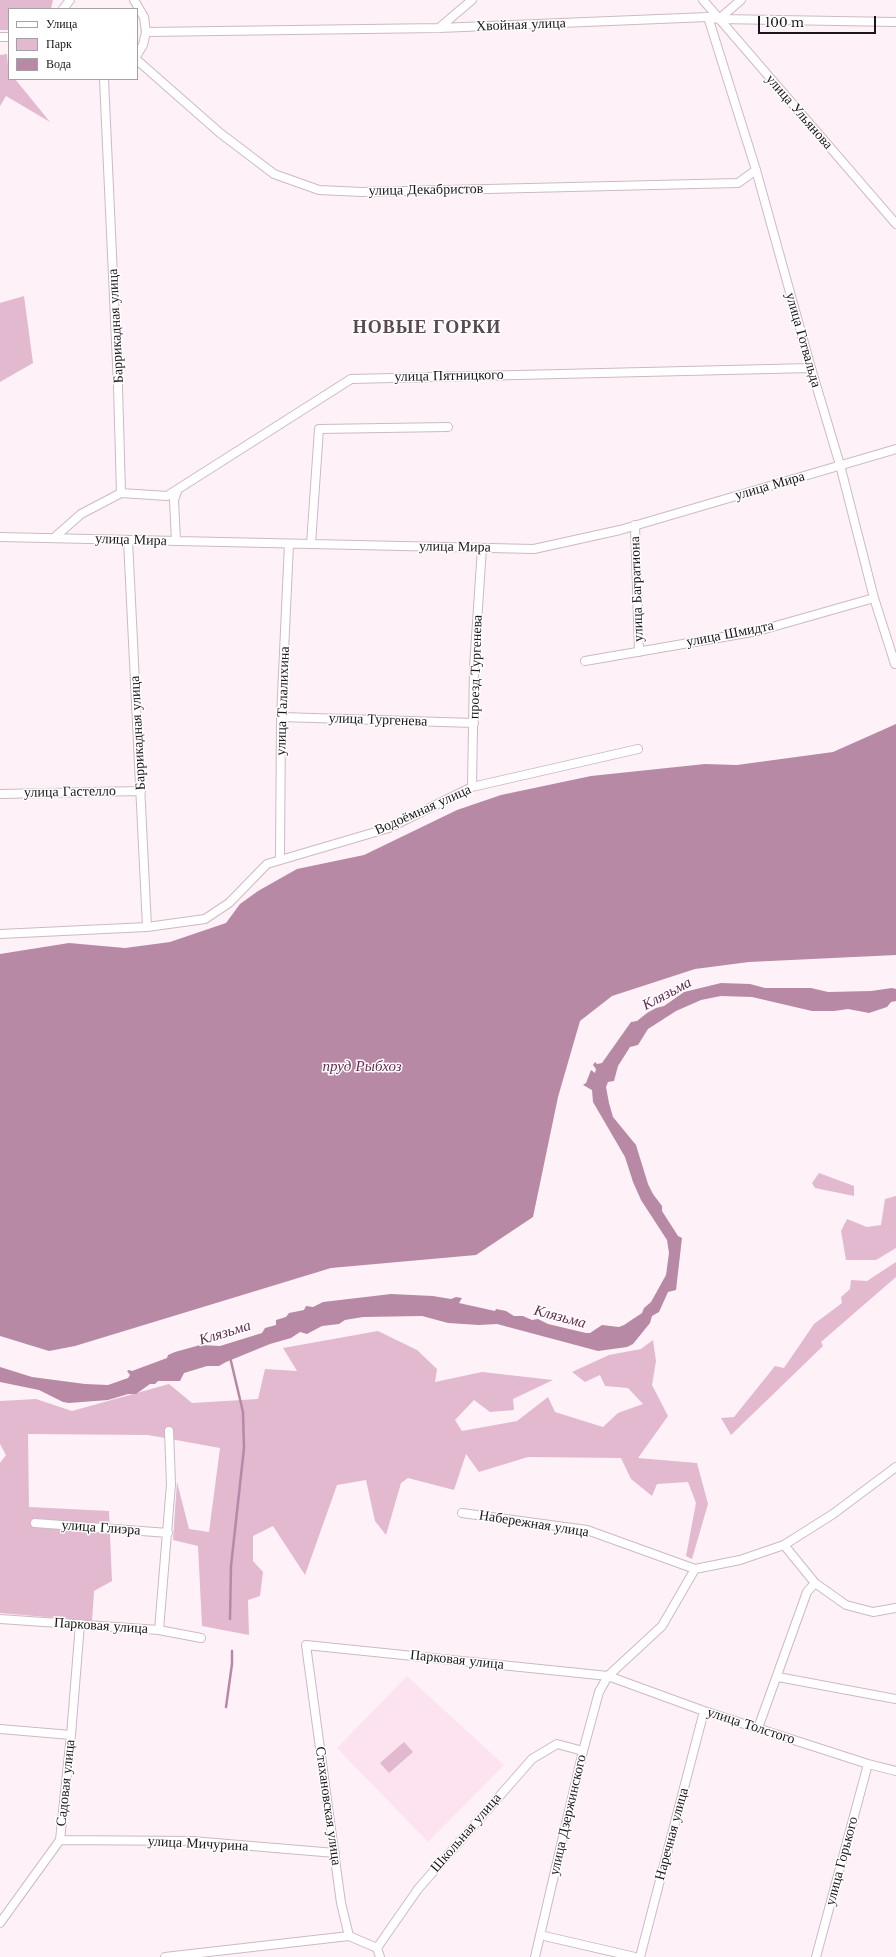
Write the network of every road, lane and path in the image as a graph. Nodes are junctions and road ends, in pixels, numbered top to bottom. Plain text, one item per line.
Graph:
1 (70, 0) edge
2 (472, 0) edge
3 (703, 0) edge
4 (741, 0) edge
5 (138, 1) edge
6 (64, 8) edge
7 (708, 17) junction
8 (719, 19) junction
9 (896, 22) edge
10 (439, 28) junction
11 (146, 32) junction
12 (138, 54) edge
13 (138, 61) edge
14 (104, 80) edge
15 (756, 170) junction
16 (895, 221) edge
17 (811, 368) junction
18 (448, 427) dead end
19 (896, 449) edge
20 (840, 465) junction
21 (178, 488) junction
22 (121, 493) junction
23 (635, 525) junction
24 (0, 537) edge
25 (55, 537) junction
26 (128, 540) junction
27 (176, 541) junction
28 (289, 544) junction
29 (311, 544) junction
30 (482, 548) junction
31 (874, 598) junction
32 (639, 652) junction
33 (585, 661) dead end
34 (895, 664) dead end
35 (281, 717) junction
36 (474, 723) junction
37 (638, 749) dead end
38 (472, 787) junction
39 (141, 791) junction
40 (0, 794) edge
41 (280, 859) junction
42 (147, 927) junction
43 (0, 934) edge
44 (169, 1431) dead end
45 (896, 1467) edge
46 (462, 1513) dead end
47 (35, 1523) dead end
48 (168, 1533) junction
49 (784, 1545) junction
50 (695, 1568) junction
51 (815, 1583) junction
52 (896, 1608) edge
53 (0, 1619) edge
54 (80, 1624) junction
55 (159, 1630) junction
56 (200, 1638) dead end
57 (306, 1645) joint
58 (608, 1676) junction
59 (778, 1677) junction
60 (896, 1699) edge
61 (704, 1711) junction
62 (758, 1728) junction
63 (0, 1729) edge
64 (71, 1735) junction
65 (583, 1752) junction
66 (868, 1764) junction
67 (896, 1771) edge
68 (60, 1840) junction
69 (335, 1853) junction
70 (0, 1923) edge
71 (540, 1935) junction
72 (349, 1936) junction
73 (377, 1948) junction
74 (203, 1955) edge
75 (165, 1957) edge
76 (380, 1957) edge
77 (535, 1957) edge
78 (635, 1957) edge
79 (640, 1957) edge
80 (816, 1957) edge

1 - 6 street
2 - 10 street
3 - 8 street, улица Ульянова
4 - 8 street
5 - 11 street
7 - 8 street, Хвойная улица
7 - 10 street, Хвойная улица
7 - 15 street, улица Готвальда
8 - 9 street, Хвойная улица
8 - 16 street, улица Ульянова
10 - 11 street, Хвойная улица
11 - 12 street
13 - 15 street, улица Декабристов
14 - 22 street, Баррикадная улица
15 - 17 street, улица Готвальда
17 - 20 street, улица Готвальда
17 - 21 street, улица Пятницкого
18 - 29 street
19 - 20 street, улица Мира
20 - 23 street, улица Мира
20 - 31 street, улица Готвальда
21 - 22 street, улица Пятницкого
21 - 27 street
22 - 25 street
23 - 30 street, улица Мира
23 - 32 street, улица Багратиона
24 - 25 street, улица Мира
25 - 26 street, улица Мира
26 - 27 street, улица Мира
26 - 39 street, Баррикадная улица
27 - 28 street, улица Мира
28 - 29 street, улица Мира
28 - 35 street, улица Талалихина
29 - 30 street, улица Мира
30 - 36 street, проезд Тургенева
31 - 32 street, улица Шмидта
31 - 34 street, улица Готвальда
32 - 33 street, улица Шмидта
35 - 36 street, улица Тургенева
35 - 41 street, улица Талалихина
36 - 38 street, проезд Тургенева
37 - 38 street, Водоёмная улица
38 - 41 street, Водоёмная улица
39 - 40 street, улица Гастелло
39 - 42 street, Баррикадная улица
41 - 42 street, Водоёмная улица
42 - 43 street, Водоёмная улица
44 - 48 street
45 - 49 street
46 - 50 street, Набережная улица
47 - 48 street, улица Глиэра
48 - 55 street
49 - 50 street
49 - 51 street
50 - 58 street
51 - 52 street
51 - 59 street
53 - 54 street, Парковая улица
54 - 55 street, Парковая улица
54 - 64 street, Садовая улица
55 - 56 street, Парковая улица
57 - 58 street, Парковая улица
57 - 69 street, Стахановская улица
58 - 61 street, улица Толстого
58 - 65 street, улица Дзержинского
59 - 60 street
59 - 62 street
61 - 62 street, улица Толстого
61 - 79 street, Наречная улица
62 - 66 street, улица Толстого
63 - 64 street
64 - 68 street, Садовая улица
65 - 71 street, улица Дзержинского
65 - 73 street, Школьная улица
66 - 67 street, улица Толстого
66 - 80 street, улица Горького
68 - 69 street, улица Мичурина
68 - 70 street, Садовая улица
69 - 72 street, Стахановская улица
71 - 77 street, улица Дзержинского
71 - 78 street
72 - 73 street
72 - 74 street
73 - 76 street
74 - 75 street

